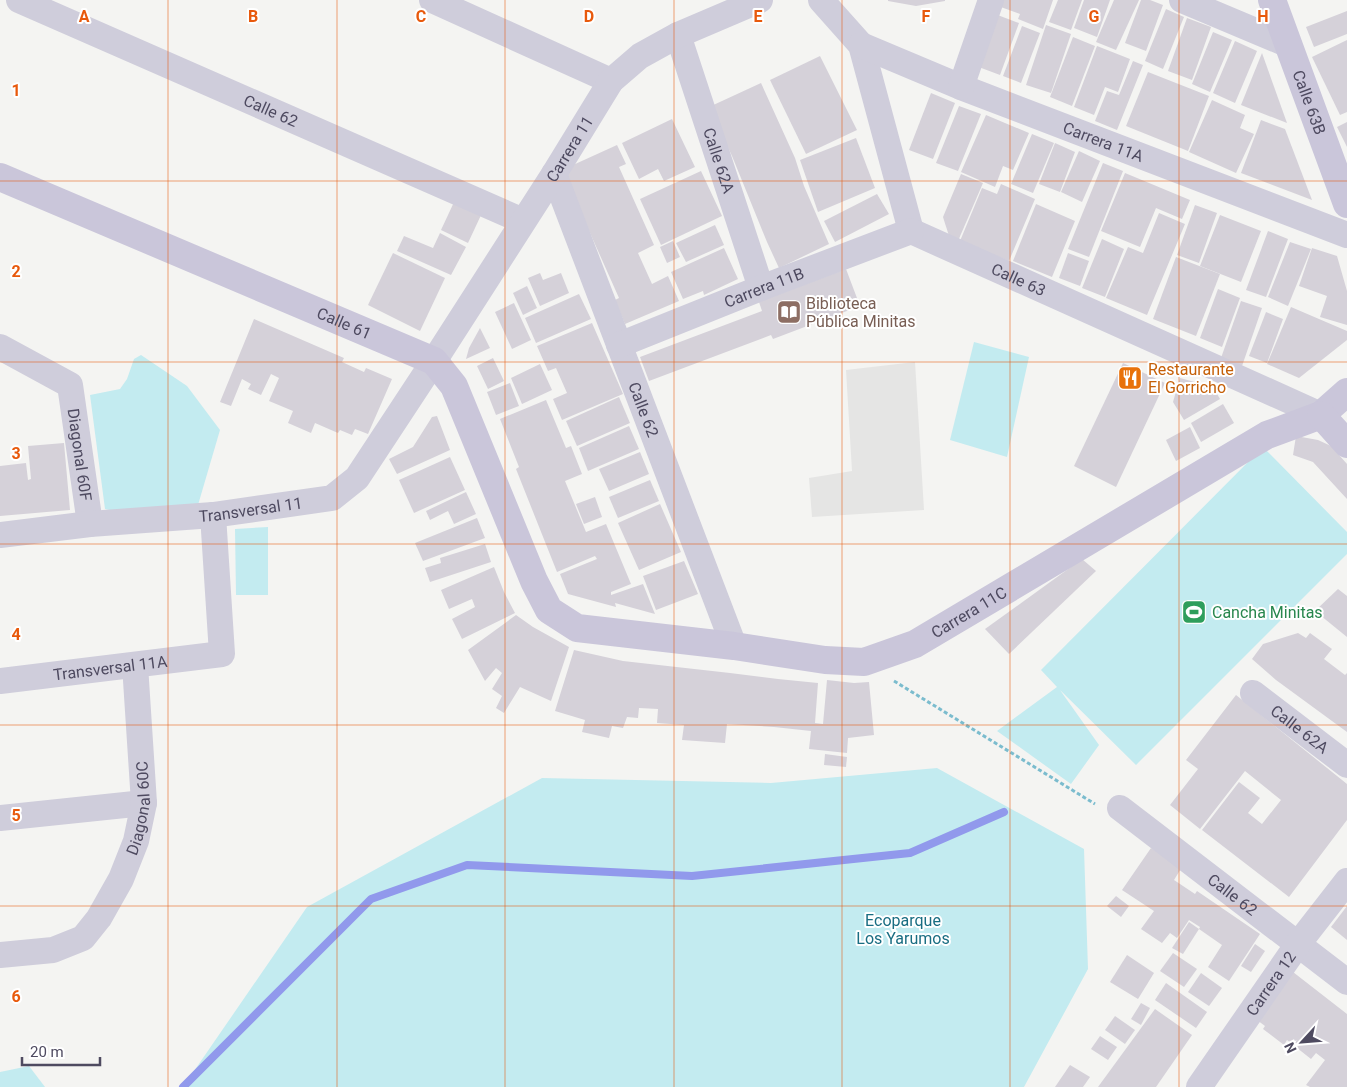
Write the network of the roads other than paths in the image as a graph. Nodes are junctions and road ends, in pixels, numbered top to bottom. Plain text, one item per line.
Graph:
1 (19, 0) edge
2 (432, 0) edge
3 (760, 0) edge
4 (821, 0) edge
5 (991, 0) edge
6 (1182, 0) edge
7 (1272, 0) edge
8 (678, 35) junction
9 (862, 45) junction
10 (1289, 45) junction
11 (611, 81) junction
12 (962, 87) junction
13 (554, 174) junction
14 (0, 177) edge
15 (1347, 204) edge
16 (523, 221) junction
17 (911, 231) junction
18 (1347, 235) edge
19 (760, 288) junction
20 (619, 345) junction
21 (0, 347) edge
22 (434, 361) junction
23 (1347, 392) edge
24 (1321, 414) junction
25 (1347, 444) edge
26 (213, 515) junction
27 (90, 524) junction
28 (0, 535) edge
29 (550, 610) joint
30 (734, 646) junction
31 (135, 664) junction
32 (0, 681) edge
33 (1253, 693) dead end
34 (1347, 764) edge
35 (144, 803) junction
36 (1120, 808) road end
37 (0, 818) edge
38 (1347, 881) edge
39 (1298, 944) junction
40 (0, 955) edge
41 (1347, 982) edge
42 (1199, 1087) edge

1 - 16 street, Calle 62
2 - 11 street
3 - 8 street, Carrera 11
4 - 9 street
5 - 12 street
6 - 10 street
7 - 10 street, Calle 63B
8 - 11 street, Carrera 11
8 - 19 street, Calle 62A
9 - 12 street, Carrera 11A
9 - 17 street
10 - 15 street, Calle 63B
11 - 13 street, Carrera 11
12 - 18 street, Carrera 11A
13 - 16 street, Carrera 11
13 - 20 street, Calle 62
14 - 22 street, Calle 61
16 - 22 street, Carrera 11
17 - 19 street, Carrera 11B
17 - 24 street, Calle 63
19 - 20 street, Carrera 11B
20 - 30 street, Calle 62
21 - 27 street, Diagonal 60F
22 - 26 street, Transversal 11
22 - 29 street, Calle 61
23 - 24 street, Carrera 11C
24 - 25 street, Calle 63
24 - 30 street, Carrera 11C
26 - 27 street, Transversal 11
26 - 31 street, Transversal 11A
27 - 28 street, Transversal 11
29 - 30 street, Carrera 11C
31 - 32 street, Transversal 11A
31 - 35 street, Diagonal 60C
33 - 34 street, Calle 62A
35 - 37 street
35 - 40 street, Diagonal 60C
36 - 39 street, Calle 62
38 - 39 street, Carrera 12
39 - 41 street, Calle 62
39 - 42 street, Carrera 12

